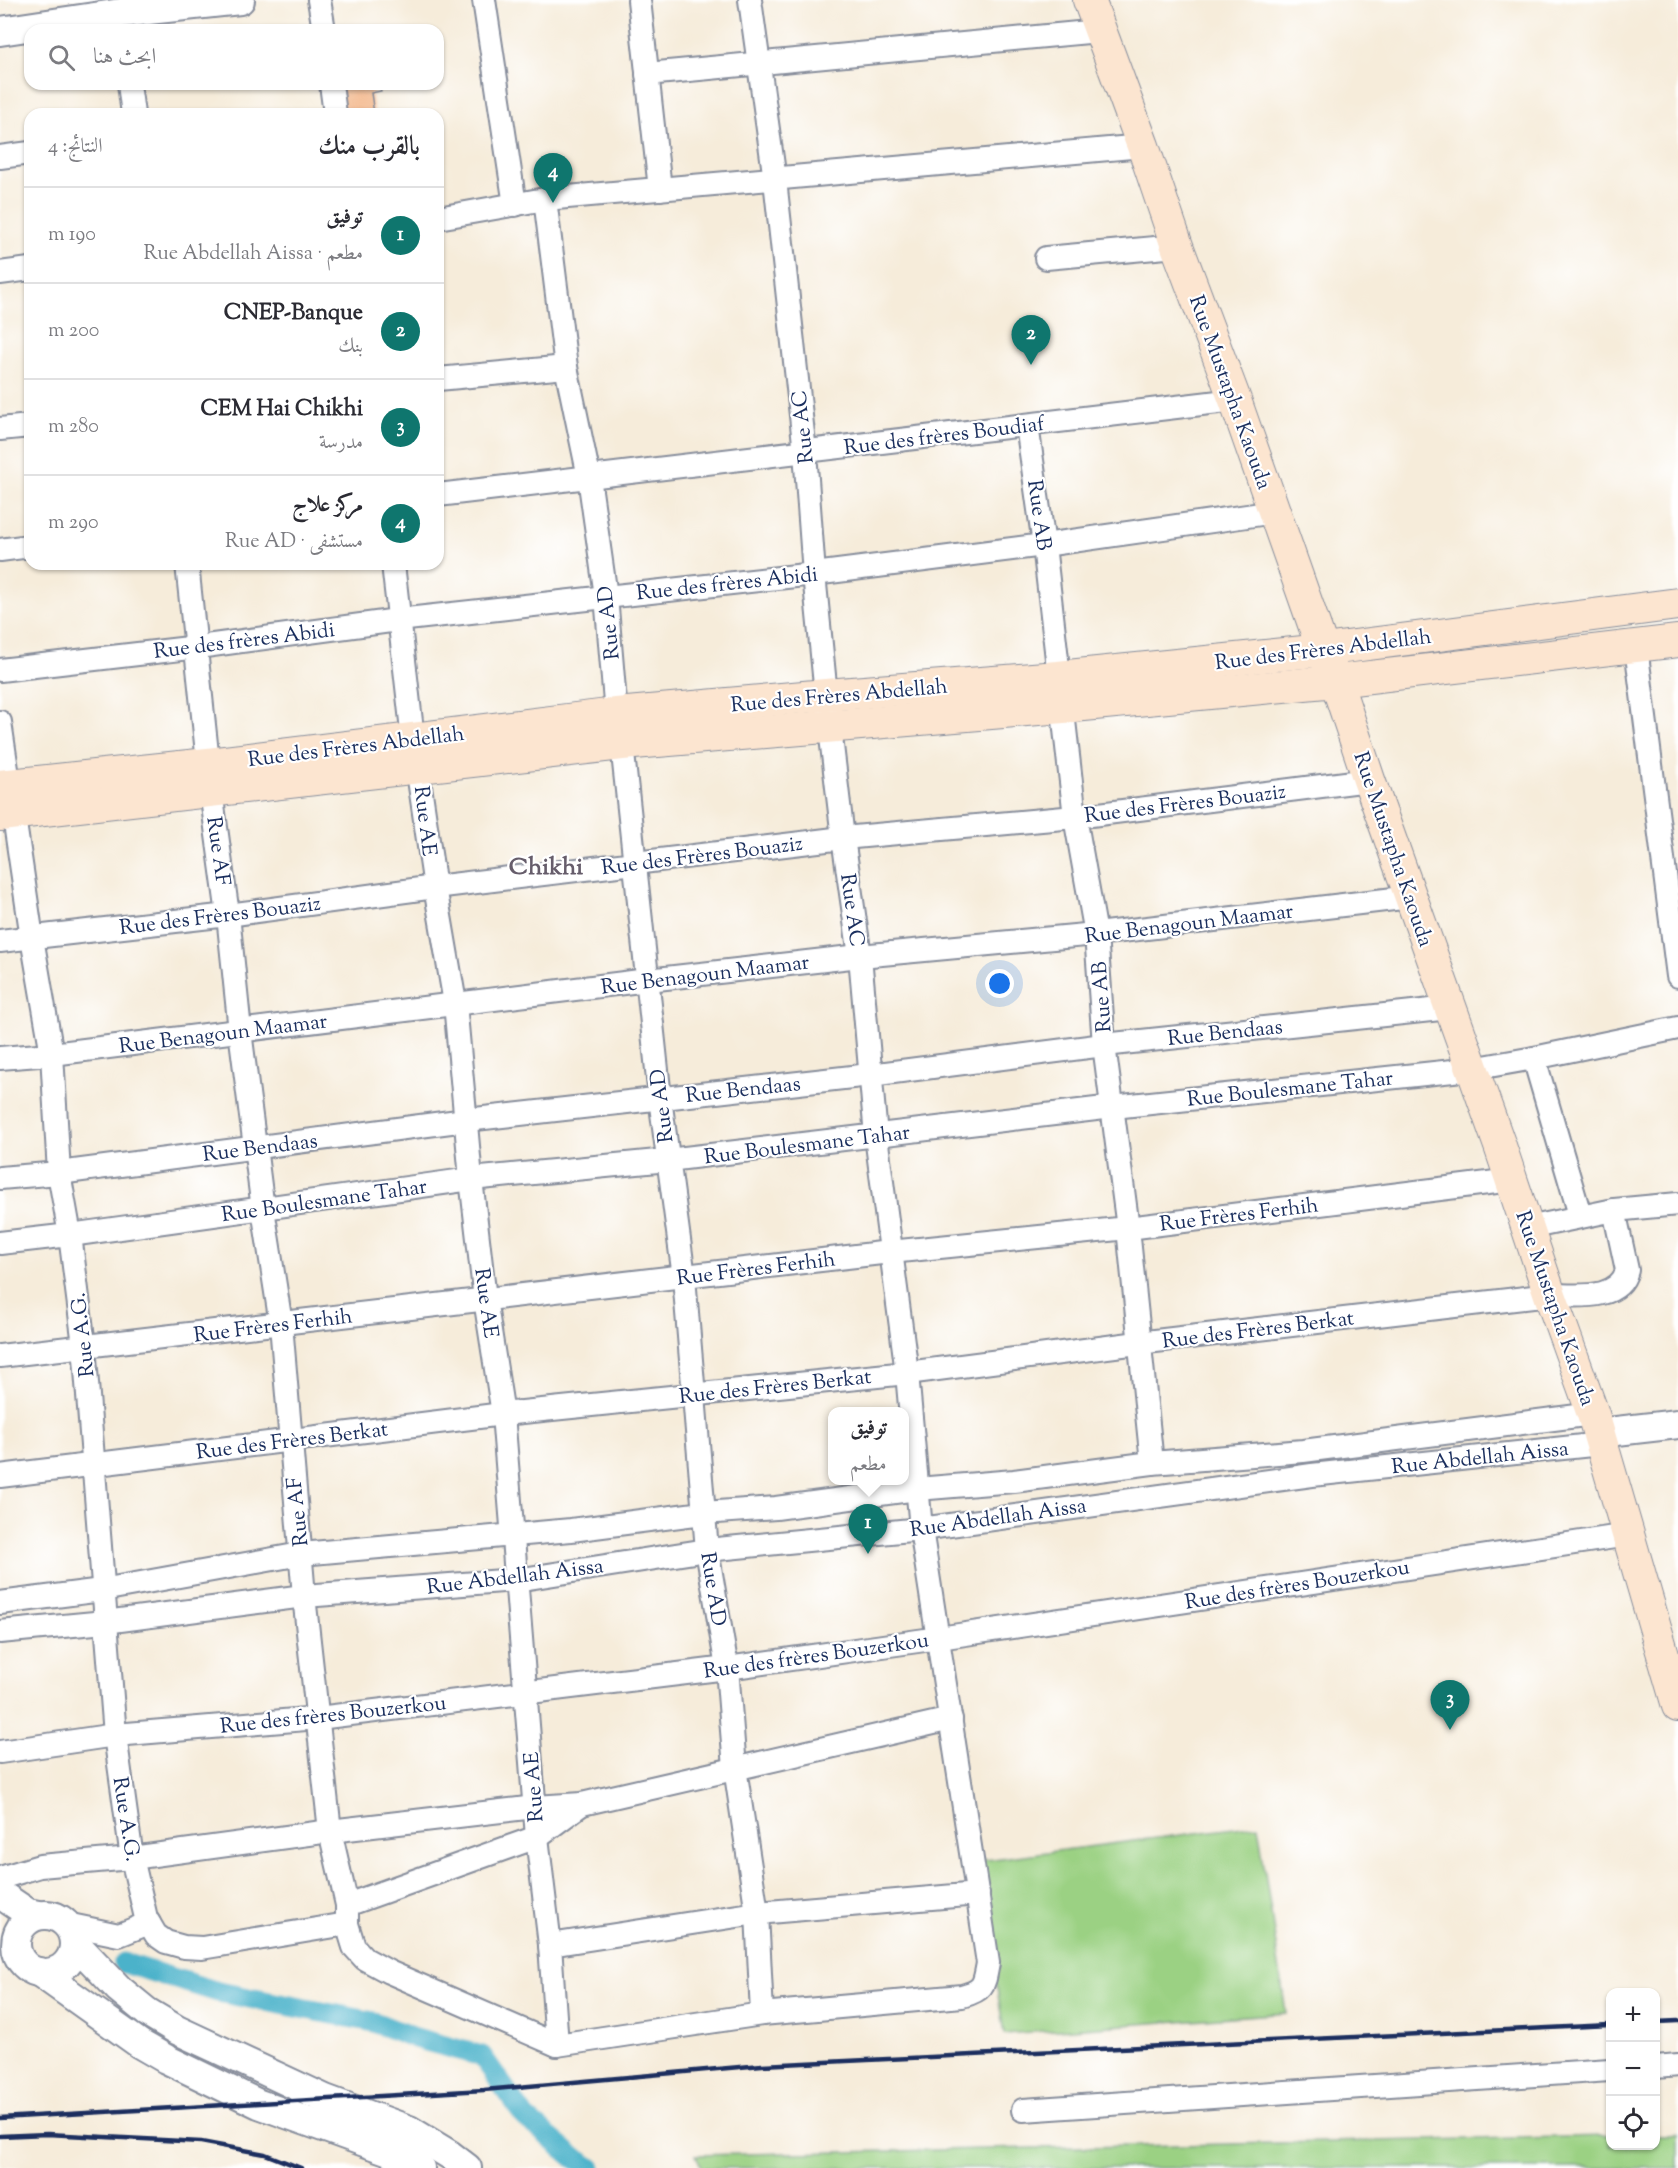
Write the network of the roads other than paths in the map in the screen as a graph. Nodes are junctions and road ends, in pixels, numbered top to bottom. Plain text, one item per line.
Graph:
1 (240, 0) edge
2 (319, 0) edge
3 (484, 0) edge
4 (639, 0) edge
5 (750, 0) edge
6 (1089, 0) edge
7 (121, 14) edge
8 (50, 24) edge
9 (323, 24) edge
10 (24, 28) edge
11 (0, 31) edge
12 (1099, 31) junction
13 (759, 63) junction
14 (647, 74) junction
15 (130, 90) edge
16 (332, 90) edge
17 (132, 108) edge
18 (334, 108) edge
19 (1143, 146) junction
20 (24, 154) edge
21 (0, 157) edge
22 (775, 180) junction
23 (660, 189) junction
24 (545, 199) junction
25 (515, 205) junction
26 (444, 217) edge
27 (1177, 246) junction
28 (1046, 258) dead end
29 (24, 270) edge
30 (0, 273) edge
31 (567, 367) junction
32 (444, 378) edge
33 (1235, 400) junction
34 (1027, 425) junction
35 (24, 427) edge
36 (0, 429) edge
37 (805, 452) junction
38 (589, 477) junction
39 (444, 494) edge
40 (1275, 512) junction
41 (1044, 545) junction
42 (24, 547) edge
43 (0, 550) edge
44 (188, 570) edge
45 (394, 570) edge
46 (814, 574) junction
47 (606, 596) junction
48 (1678, 604) edge
49 (398, 620) junction
50 (1678, 641) edge
51 (198, 647) junction
52 (1636, 647) junction
53 (1323, 650) junction
54 (0, 670) edge
55 (1336, 681) junction
56 (1060, 692) junction
57 (826, 695) junction
58 (0, 722) edge
59 (829, 726) junction
60 (619, 729) junction
61 (416, 754) junction
62 (210, 777) junction
63 (1369, 780) junction
64 (6, 800) edge
65 (1075, 817) junction
66 (843, 838) junction
67 (634, 864) junction
68 (435, 887) junction
69 (1411, 897) junction
70 (228, 915) junction
71 (1096, 934) junction
72 (32, 938) junction
73 (0, 941) edge
74 (860, 956) junction
75 (1678, 976) edge
76 (648, 980) junction
77 (455, 1003) junction
78 (1450, 1008) junction
79 (1678, 1029) edge
80 (240, 1031) junction
81 (1104, 1046) junction
82 (52, 1054) junction
83 (0, 1058) edge
84 (1534, 1058) junction
85 (1472, 1069) junction
86 (870, 1075) junction
87 (660, 1098) junction
88 (1113, 1107) junction
89 (466, 1120) junction
90 (876, 1136) junction
91 (255, 1147) junction
92 (668, 1160) junction
93 (59, 1173) junction
94 (0, 1178) edge
95 (471, 1179) junction
96 (1512, 1180) junction
97 (1678, 1204) edge
98 (262, 1209) junction
99 (1614, 1210) junction
100 (1580, 1215) junction
101 (1528, 1227) junction
102 (1128, 1228) junction
103 (70, 1235) junction
104 (0, 1243) edge
105 (890, 1252) junction
106 (684, 1277) junction
107 (1550, 1295) junction
108 (485, 1299) junction
109 (281, 1324) junction
110 (1138, 1343) junction
111 (84, 1345) junction
112 (0, 1356) edge
113 (908, 1373) junction
114 (695, 1395) junction
115 (503, 1414) junction
116 (1678, 1424) edge
117 (1598, 1430) junction
118 (290, 1440) junction
119 (1152, 1464) junction
120 (94, 1466) junction
121 (0, 1476) edge
122 (917, 1489) junction
123 (703, 1513) junction
124 (921, 1528) junction
125 (513, 1534) junction
126 (1628, 1534) junction
127 (707, 1550) junction
128 (301, 1554) junction
129 (516, 1580) junction
130 (102, 1590) junction
131 (304, 1596) junction
132 (0, 1604) edge
133 (105, 1622) junction
134 (0, 1632) edge
135 (939, 1638) junction
136 (727, 1668) junction
137 (525, 1691) junction
138 (1678, 1706) edge
139 (318, 1718) junction
140 (951, 1719) junction
141 (115, 1735) junction
142 (0, 1752) edge
143 (735, 1768) junction
144 (582, 1804) junction
145 (535, 1807) junction
146 (330, 1831) junction
147 (537, 1837) junction
148 (132, 1858) junction
149 (0, 1878) edge
150 (0, 1894) edge
151 (978, 1894) junction
152 (757, 1913) junction
153 (347, 1914) junction
154 (38, 1915) junction
155 (149, 1923) junction
156 (70, 1933) junction
157 (8, 1944) edge
158 (550, 1945) junction
159 (39, 1972) junction
160 (762, 2014) junction
161 (557, 2045) junction
162 (1678, 2065) edge
163 (1660, 2067) edge
164 (1606, 2070) edge
165 (1023, 2110) dead end
166 (420, 2168) edge
167 (467, 2168) edge

1 - 7 street
2 - 9 street
3 - 25 street
4 - 14 street
5 - 13 street, Rue AC
6 - 12 main road, Rue Mustapha Kaouda
7 - 8 street
10 - 11 street
12 - 13 street
12 - 19 main road, Rue Mustapha Kaouda
13 - 14 street
13 - 22 street, Rue AC
14 - 23 street
15 - 17 street
16 - 18 street
19 - 22 street
19 - 27 main road, Rue Mustapha Kaouda
20 - 21 street
22 - 23 street
22 - 37 street, Rue AC
23 - 24 street
24 - 25 street
24 - 31 street, Rue AD
25 - 26 street
27 - 28 street
27 - 33 main road, Rue Mustapha Kaouda
29 - 30 street
31 - 32 street
31 - 38 street, Rue AD
33 - 34 street, Rue des frères Boudiaf
33 - 40 main road, Rue Mustapha Kaouda
34 - 37 street, Rue des frères Boudiaf
34 - 41 street, Rue AB
35 - 36 street
37 - 38 street, Rue des frères Boudiaf
37 - 46 street, Rue AC
38 - 39 street, Rue des frères Boudiaf
38 - 47 street, Rue AD
40 - 41 street, Rue des frères Abidi
40 - 53 main road, Rue Mustapha Kaouda
41 - 46 street, Rue des frères Abidi
41 - 56 street, Rue AB
42 - 43 street
44 - 51 street, Rue AF
45 - 49 street, Rue AE
46 - 47 street, Rue des frères Abidi
46 - 57 street, Rue AC
47 - 49 street, Rue des frères Abidi
47 - 60 street, Rue AD
48 - 53 main road, Rue des Frères Abdellah
49 - 51 street, Rue des frères Abidi
49 - 61 street, Rue AE
50 - 52 main road, Rue des Frères Abdellah
51 - 54 street, Rue des frères Abidi
51 - 62 street, Rue AF
52 - 55 main road, Rue des Frères Abdellah
52 - 75 street
53 - 55 main road, Rue Mustapha Kaouda
53 - 56 main road, Rue des Frères Abdellah
55 - 56 main road, Rue des Frères Abdellah
55 - 63 main road, Rue Mustapha Kaouda
56 - 57 main road, Rue des Frères Abdellah
56 - 59 main road, Rue des Frères Abdellah
56 - 65 street, Rue AB
57 - 59 street, Rue AC
57 - 60 main road, Rue des Frères Abdellah
58 - 64 street, Rue A.G.
59 - 60 main road, Rue des Frères Abdellah
59 - 66 street, Rue AC
60 - 61 main road, Rue des Frères Abdellah
60 - 67 street, Rue AD
61 - 62 main road, Rue des Frères Abdellah
61 - 68 street, Rue AE
62 - 64 main road, Rue des Frères Abdellah
62 - 70 street, Rue AF
63 - 65 street, Rue des Frères Bouaziz
63 - 69 main road, Rue Mustapha Kaouda
64 - 72 street, Rue A.G.
65 - 66 street, Rue des Frères Bouaziz
65 - 71 street, Rue AB
66 - 67 street, Rue des Frères Bouaziz
66 - 74 street, Rue AC
67 - 68 street, Rue des Frères Bouaziz
67 - 76 street, Rue AD
68 - 70 street, Rue des Frères Bouaziz
68 - 77 street, Rue AE
69 - 71 street, Rue Benagoun Maamar
69 - 78 main road, Rue Mustapha Kaouda
70 - 72 street, Rue des Frères Bouaziz
70 - 80 street, Rue AF
71 - 74 street, Rue Benagoun Maamar
71 - 81 street, Rue AB
72 - 73 street, Rue des Frères Bouaziz
72 - 82 street, Rue A.G.
74 - 76 street, Rue Benagoun Maamar
74 - 86 street, Rue AC
76 - 77 street, Rue Benagoun Maamar
76 - 87 street, Rue AD
77 - 80 street, Rue Benagoun Maamar
77 - 89 street, Rue AE
78 - 81 street, Rue Bendaas
78 - 85 main road, Rue Mustapha Kaouda
79 - 84 street, Rue Boulesmane Tahar
80 - 82 street, Rue Benagoun Maamar
80 - 91 street, Rue AF
81 - 86 street, Rue Bendaas
81 - 88 street, Rue AB
82 - 83 street, Rue Benagoun Maamar
82 - 93 street, Rue A.G.
84 - 85 street, Rue Boulesmane Tahar
84 - 100 street
85 - 88 street, Rue Boulesmane Tahar
85 - 96 main road, Rue Mustapha Kaouda
86 - 87 street, Rue Bendaas
86 - 90 street, Rue AC
87 - 89 street, Rue Bendaas
87 - 92 street, Rue AD
88 - 90 street, Rue Boulesmane Tahar
88 - 102 street, Rue AB
89 - 91 street, Rue Bendaas
89 - 95 street, Rue AE
90 - 92 street, Rue Boulesmane Tahar
90 - 105 street, Rue AC
91 - 93 street, Rue Bendaas
91 - 98 street, Rue AF
92 - 95 street, Rue Boulesmane Tahar
92 - 106 street, Rue AD
93 - 94 street, Rue Bendaas
93 - 103 street, Rue A.G.
95 - 98 street, Rue Boulesmane Tahar
95 - 108 street, Rue AE
96 - 101 main road, Rue Mustapha Kaouda
96 - 102 street, Rue Frères Ferhih
97 - 99 street
98 - 103 street, Rue Boulesmane Tahar
98 - 109 street, Rue AF
99 - 100 street
99 - 107 street, Rue des Frères Berkat
100 - 101 street
101 - 107 main road, Rue Mustapha Kaouda
102 - 105 street, Rue Frères Ferhih
102 - 110 street, Rue AB
103 - 104 street, Rue Boulesmane Tahar
103 - 111 street, Rue A.G.
105 - 106 street, Rue Frères Ferhih
105 - 113 street, Rue AC
106 - 108 street, Rue Frères Ferhih
106 - 114 street, Rue AD
107 - 110 street, Rue des Frères Berkat
107 - 117 main road, Rue Mustapha Kaouda
108 - 109 street, Rue Frères Ferhih
108 - 115 street, Rue AE
109 - 111 street, Rue Frères Ferhih
109 - 118 street, Rue AF
110 - 113 street, Rue des Frères Berkat
110 - 119 street, Rue AB
111 - 112 street, Rue Frères Ferhih
111 - 120 street, Rue A.G.
113 - 114 street, Rue des Frères Berkat
113 - 122 street, Rue AC
114 - 115 street, Rue des Frères Berkat
114 - 123 street, Rue AD
115 - 118 street, Rue des Frères Berkat
115 - 125 street, Rue AE
116 - 117 street
117 - 119 street
117 - 124 street, Rue Abdellah Aissa
117 - 126 main road, Rue Mustapha Kaouda
118 - 120 street, Rue des Frères Berkat
118 - 128 street, Rue AF
119 - 122 street
120 - 121 street, Rue des Frères Berkat
120 - 130 street, Rue A.G.
122 - 123 street
122 - 124 street, Rue AC
123 - 125 street
123 - 127 street, Rue AD
124 - 127 street, Rue Abdellah Aissa
124 - 135 street, Rue AC
125 - 128 street
125 - 129 street, Rue AE
126 - 135 street, Rue des frères Bouzerkou
126 - 138 main road, Rue Mustapha Kaouda
127 - 129 street, Rue Abdellah Aissa
127 - 136 street, Rue AD
128 - 130 street
128 - 131 street, Rue AF
129 - 131 street, Rue Abdellah Aissa
129 - 137 street, Rue AE
130 - 132 street
130 - 133 street, Rue A.G.
131 - 133 street, Rue Abdellah Aissa
131 - 139 street, Rue AF
133 - 134 street, Rue Abdellah Aissa
133 - 141 street, Rue A.G.
135 - 136 street, Rue des frères Bouzerkou
135 - 140 street, Rue AC
136 - 137 street, Rue des frères Bouzerkou
136 - 143 street, Rue AD
137 - 139 street, Rue des frères Bouzerkou
137 - 145 street, Rue AE
139 - 141 street, Rue des frères Bouzerkou
139 - 146 street, Rue AF
140 - 143 street
140 - 151 street, Rue AC
141 - 142 street, Rue des frères Bouzerkou
141 - 148 street, Rue A.G.
143 - 144 street
143 - 152 street, Rue AD
144 - 145 street
144 - 147 street
145 - 146 street
145 - 147 street, Rue AE
146 - 148 street
146 - 153 street, Rue AF
147 - 153 street
147 - 158 street, Rue AE
148 - 149 street
148 - 155 street, Rue A.G.
150 - 154 street
151 - 152 street
151 - 160 street, Rue AC
152 - 158 street
152 - 160 street, Rue AD
153 - 155 street, Rue A.G.
153 - 161 street, Rue AF
154 - 156 street
154 - 157 street
155 - 156 street
156 - 159 street
156 - 167 street
157 - 159 street
158 - 161 street, Rue AE
159 - 166 street
160 - 161 street
162 - 163 street
164 - 165 street

